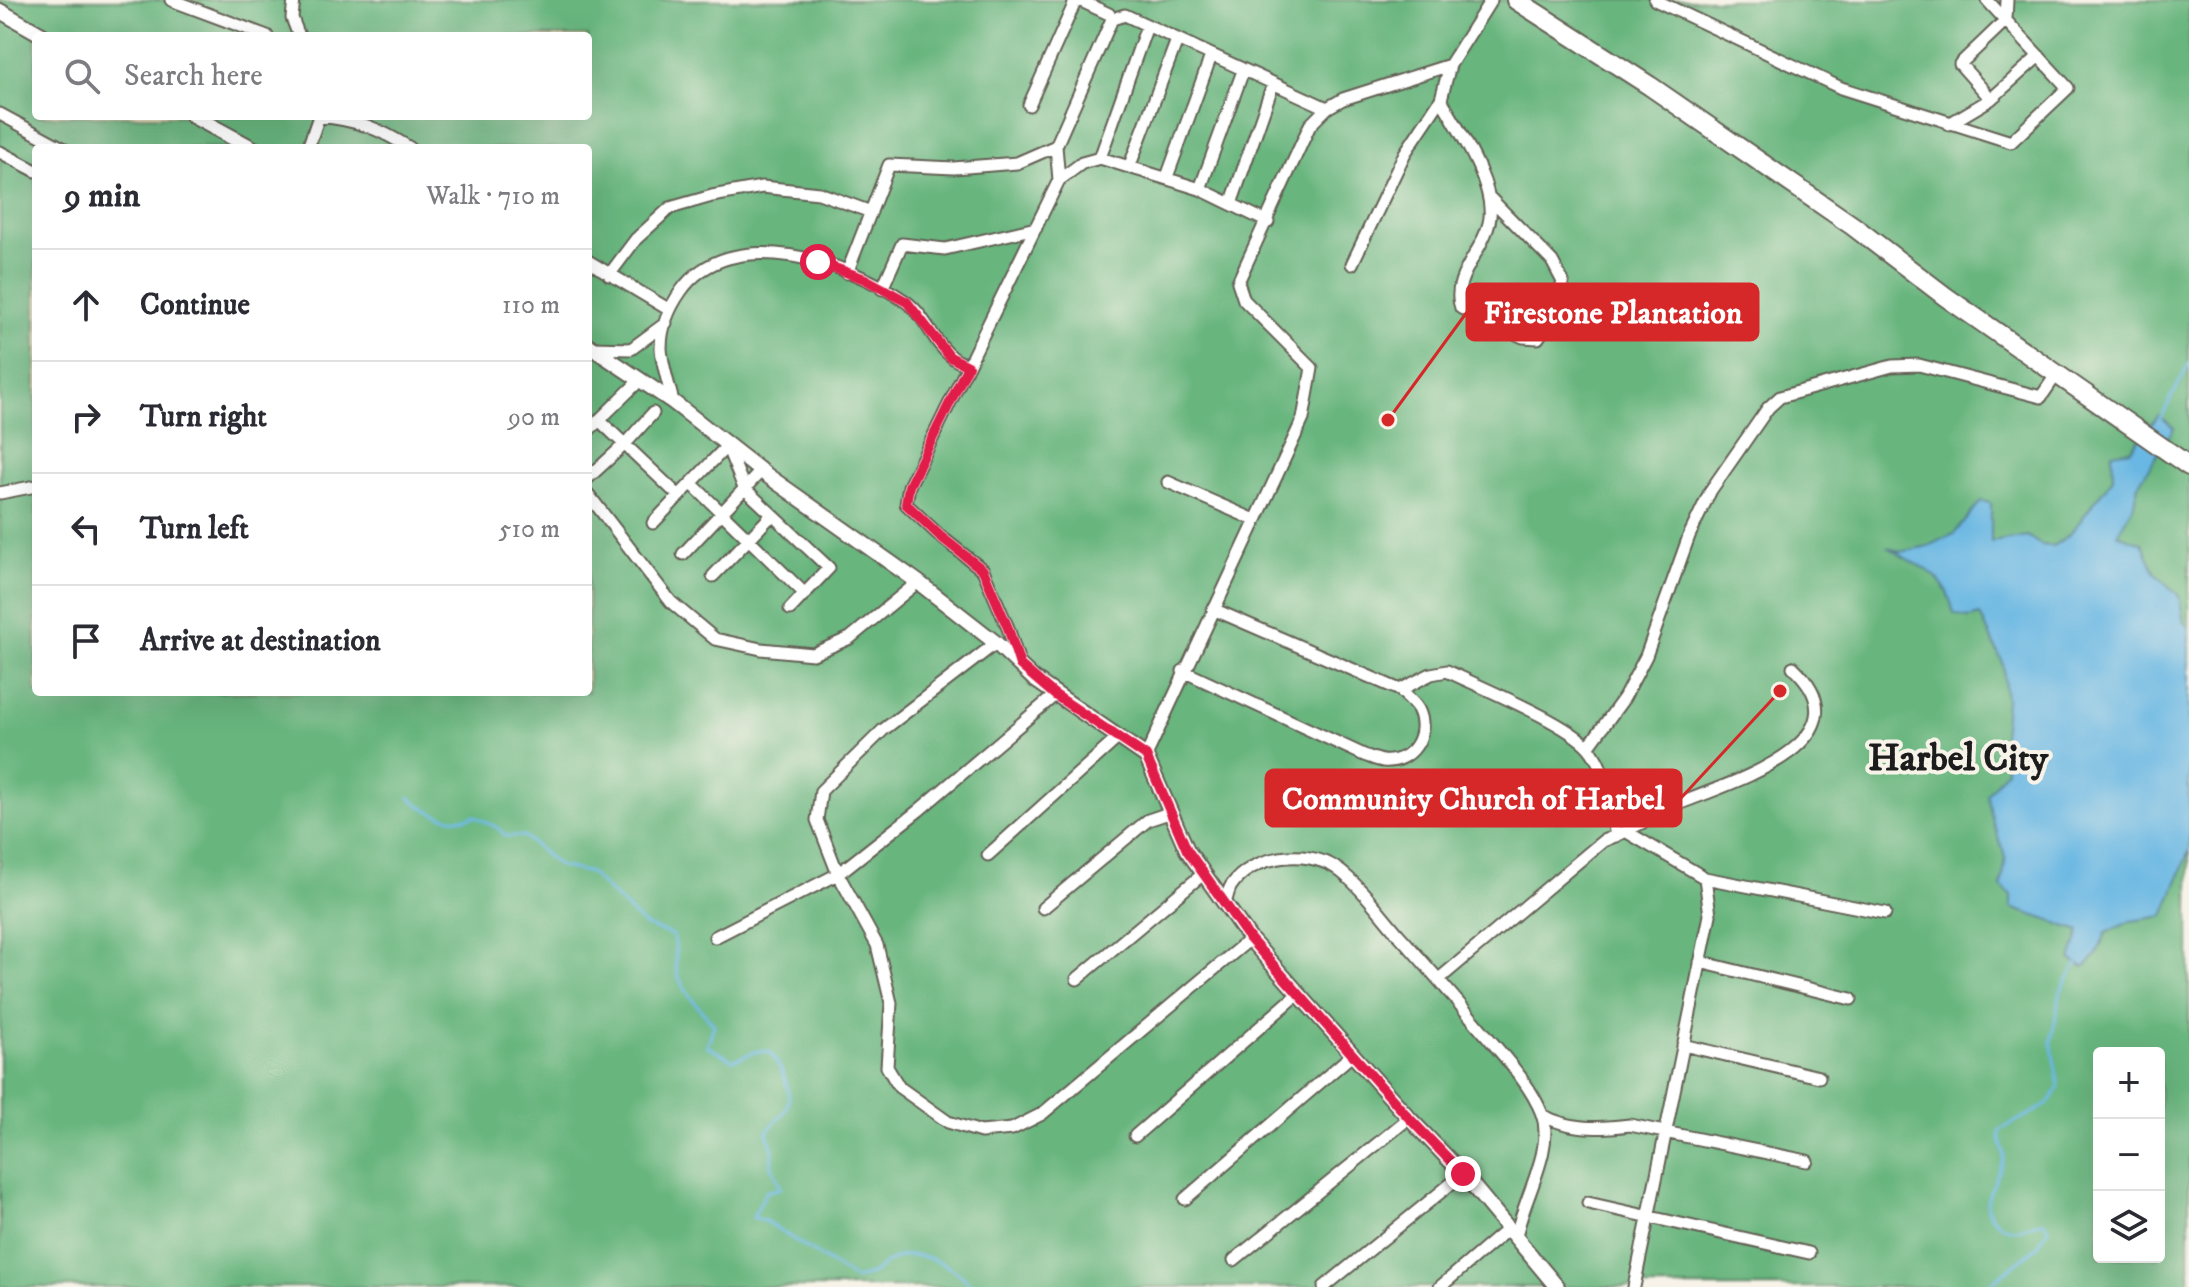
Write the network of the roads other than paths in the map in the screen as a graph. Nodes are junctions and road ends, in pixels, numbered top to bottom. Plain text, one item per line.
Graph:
1 (171, 0) edge
2 (294, 0) edge
3 (1077, 0) edge
4 (1491, 0) edge
5 (1516, 0) edge
6 (1655, 0) edge
7 (1987, 0) edge
8 (2007, 0) edge
9 (0, 11) edge
10 (1112, 19) junction
11 (2006, 20) junction
12 (1147, 26) junction
13 (37, 32) edge
14 (256, 32) edge
15 (297, 32) edge
16 (1177, 40) junction
17 (1211, 56) junction
18 (2039, 56) junction
19 (1450, 65) junction
20 (1243, 71) junction
21 (1273, 84) junction
22 (1441, 99) junction
23 (1991, 99) junction
24 (1029, 105) dead end
25 (1327, 108) junction
26 (0, 114) edge
27 (200, 120) edge
28 (318, 120) edge
29 (352, 120) edge
30 (1949, 124) junction
31 (56, 144) edge
32 (245, 144) edge
33 (309, 144) edge
34 (404, 144) edge
35 (1056, 146) junction
36 (0, 152) edge
37 (1100, 158) junction
38 (1130, 165) junction
39 (32, 169) edge
40 (1167, 177) junction
41 (1059, 180) junction
42 (1200, 189) junction
43 (1489, 197) junction
44 (1231, 204) junction
45 (871, 212) junction
46 (1268, 222) junction
47 (1036, 228) junction
48 (592, 264) edge
49 (1352, 264) dead end
50 (847, 273) junction
51 (609, 275) junction
52 (882, 289) junction
53 (668, 309) junction
54 (666, 323) junction
55 (592, 347) edge
56 (592, 348) edge
57 (968, 366) junction
58 (2056, 375) junction
59 (639, 381) junction
60 (673, 402) junction
61 (653, 413) dead end
62 (599, 420) junction
63 (592, 427) edge
64 (625, 444) junction
65 (727, 446) junction
66 (2189, 466) edge
67 (761, 471) junction
68 (592, 474) edge
69 (1168, 482) dead end
70 (691, 483) junction
71 (32, 487) edge
72 (744, 488) junction
73 (0, 493) edge
74 (679, 496) junction
75 (592, 499) edge
76 (721, 513) junction
77 (772, 515) junction
78 (1255, 520) junction
79 (653, 523) dead end
80 (748, 539) junction
81 (683, 554) dead end
82 (713, 576) dead end
83 (918, 582) junction
84 (805, 594) junction
85 (790, 609) dead end
86 (1213, 609) junction
87 (996, 643) junction
88 (1020, 665) junction
89 (1793, 667) dead end
90 (1183, 671) junction
91 (1400, 690) junction
92 (1055, 695) junction
93 (1120, 736) junction
94 (1588, 747) junction
95 (1146, 756) junction
96 (1169, 813) junction
97 (1622, 834) junction
98 (988, 855) dead end
99 (838, 874) junction
100 (1203, 874) junction
101 (1705, 878) junction
102 (1225, 903) junction
103 (1043, 908) dead end
104 (1885, 913) dead end
105 (715, 937) dead end
106 (1250, 939) junction
107 (1700, 962) junction
108 (1077, 979) dead end
109 (1439, 979) junction
110 (1298, 994) junction
111 (1851, 999) dead end
112 (1683, 1045) junction
113 (1353, 1054) junction
114 (1819, 1077) dead end
115 (1542, 1115) junction
116 (1409, 1118) junction
117 (1666, 1131) junction
118 (1135, 1136) dead end
119 (1807, 1161) dead end
120 (1463, 1174) junction
121 (1185, 1199) dead end
122 (1588, 1203) dead end
123 (1648, 1218) junction
124 (1512, 1232) junction
125 (1809, 1253) dead end
126 (1234, 1260) dead end
127 (1324, 1287) edge
128 (1440, 1287) edge
129 (1557, 1287) edge
130 (1634, 1287) edge

1 - 14 street
2 - 15 street
3 - 10 street
3 - 24 street
4 - 19 street
5 - 58 main road
6 - 30 street
7 - 11 street
8 - 11 street
9 - 13 street
10 - 12 street
10 - 35 street
11 - 18 street
11 - 23 street
12 - 16 street
12 - 37 street
16 - 17 street
16 - 38 street
17 - 20 street
17 - 40 street
18 - 23 street
18 - 30 street
19 - 22 street
19 - 25 street
20 - 21 street
20 - 42 street
21 - 25 street
21 - 44 street
22 - 43 street
22 - 49 street
23 - 30 street
25 - 46 street
26 - 31 street
27 - 32 street
28 - 33 street
29 - 34 street
35 - 41 street
35 - 45 street
36 - 39 street
37 - 38 street
37 - 41 street
38 - 40 street
40 - 42 street
41 - 47 street
42 - 44 street
43 - 43 street
44 - 46 street
45 - 50 street
45 - 51 street
46 - 78 street
47 - 52 street
47 - 57 street
48 - 51 street
50 - 52 street
50 - 53 street
51 - 53 street
52 - 57 street
53 - 54 street
54 - 55 street
54 - 60 street
56 - 59 street
57 - 88 street
58 - 66 main road
58 - 94 street
59 - 60 street
59 - 62 street
60 - 65 street
61 - 64 street
62 - 63 street
62 - 64 street
64 - 68 street
64 - 74 street
65 - 67 street
65 - 70 street
65 - 72 street
67 - 72 street
67 - 83 street
69 - 78 street
70 - 74 street
70 - 76 street
71 - 73 street
72 - 76 street
72 - 77 street
74 - 79 street
75 - 83 street
76 - 80 street
76 - 81 street
77 - 80 street
77 - 84 street
78 - 86 street
80 - 82 street
80 - 84 street
83 - 87 street
84 - 85 street
86 - 90 street
86 - 91 street
87 - 88 street
87 - 99 street
88 - 92 street
89 - 97 street
90 - 91 street
90 - 95 street
91 - 94 street
92 - 93 street
92 - 99 street
93 - 95 street
93 - 98 street
94 - 97 street
95 - 96 street
96 - 100 street
96 - 103 street
97 - 101 street
97 - 109 street
99 - 105 street
99 - 106 street
100 - 102 street
100 - 108 street
101 - 104 street
101 - 107 street
102 - 106 street
102 - 109 street
106 - 110 street
107 - 111 street
107 - 112 street
109 - 115 street
110 - 113 street
110 - 118 street
112 - 114 street
112 - 117 street
113 - 116 street
113 - 121 street
115 - 117 street
115 - 124 street
116 - 120 street
116 - 126 street
117 - 119 street
117 - 123 street
120 - 124 street
120 - 127 street
122 - 123 street
123 - 125 street
123 - 130 street
124 - 128 street
124 - 129 street

